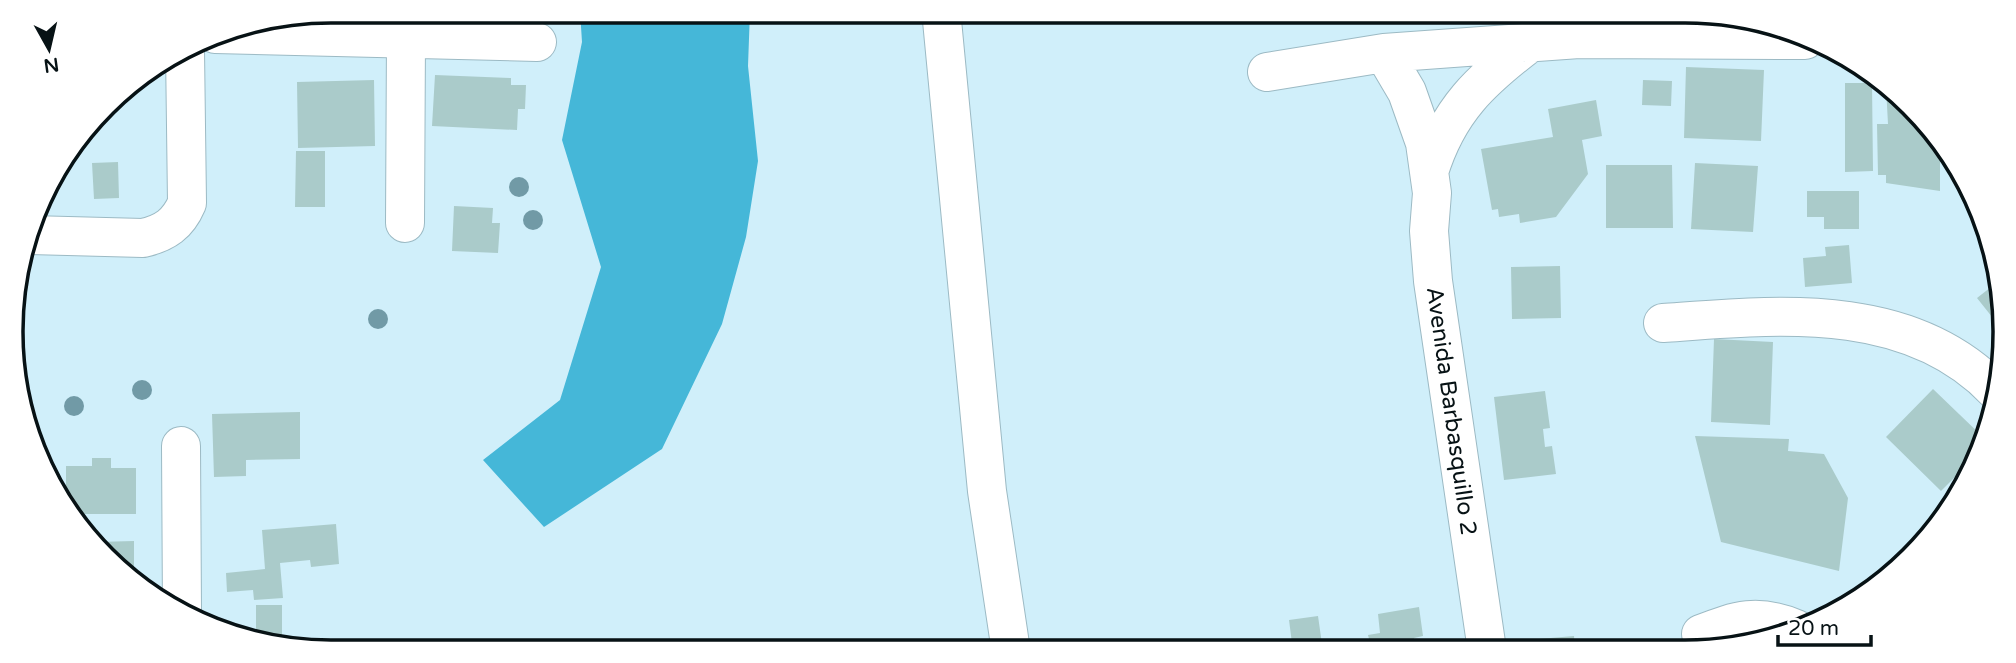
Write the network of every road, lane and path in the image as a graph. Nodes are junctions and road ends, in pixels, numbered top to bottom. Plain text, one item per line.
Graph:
1 (943, 23) edge
2 (246, 35) edge
3 (406, 38) junction
4 (1786, 40) edge
5 (537, 41) dead end
6 (1531, 42) junction
7 (1384, 53) junction
8 (185, 60) edge
9 (1267, 72) dead end
10 (1429, 172) junction
11 (405, 223) dead end
12 (38, 235) edge
13 (1663, 323) dead end
14 (1988, 385) edge
15 (181, 446) dead end
16 (182, 601) edge
17 (1784, 624) edge
18 (1701, 634) dead end
19 (1009, 640) edge
20 (1486, 640) edge

1 - 19 street
2 - 3 street
3 - 5 street
3 - 11 street
4 - 6 street
6 - 7 street
6 - 10 street
7 - 9 street
7 - 10 street, Avenida Barbasquillo 2
8 - 12 street
10 - 20 street, Avenida Barbasquillo 2
13 - 14 street
15 - 16 street
17 - 18 street

